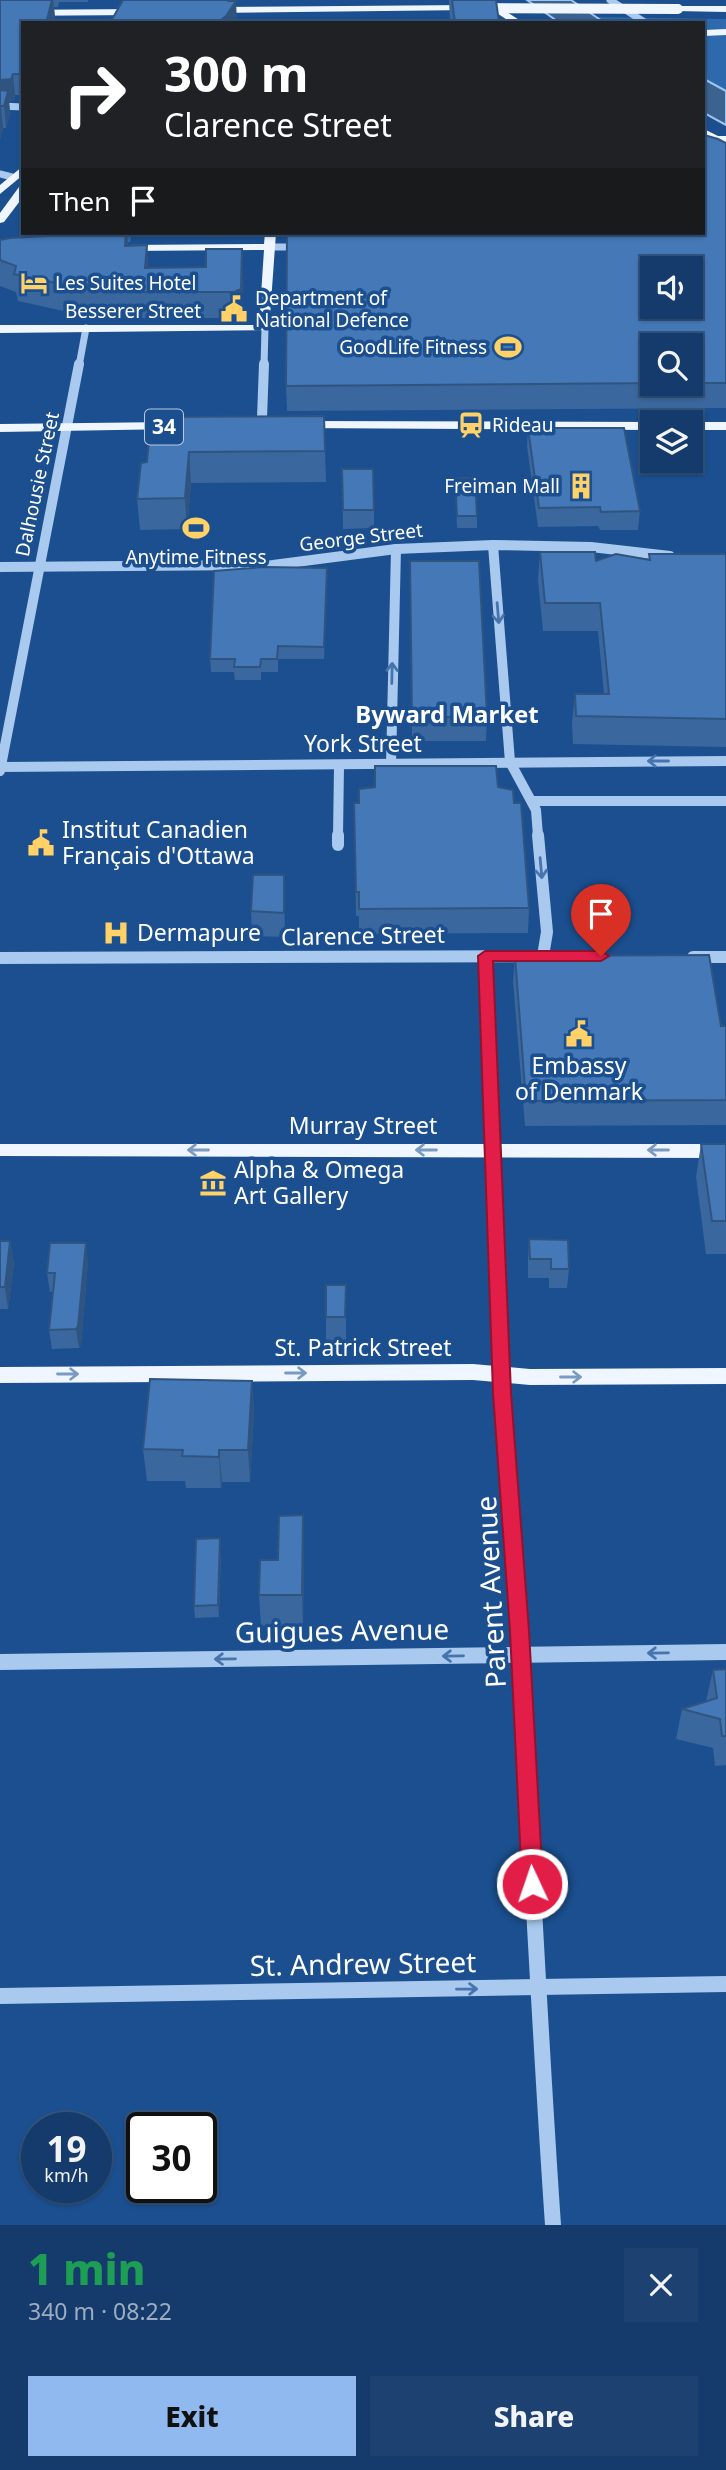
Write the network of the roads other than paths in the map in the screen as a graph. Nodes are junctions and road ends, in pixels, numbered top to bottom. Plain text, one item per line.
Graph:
1 (482, 0) edge
2 (497, 0) edge
3 (610, 0) edge
4 (123, 2) edge
5 (273, 4) edge
6 (293, 4) edge
7 (726, 9) edge
8 (203, 10) edge
9 (154, 11) edge
10 (118, 12) junction
11 (0, 13) edge
12 (269, 20) dead end
13 (290, 20) dead end
14 (516, 21) edge
15 (529, 21) edge
16 (643, 21) edge
17 (726, 32) edge
18 (705, 33) edge
19 (0, 106) edge
20 (21, 107) edge
21 (726, 130) edge
22 (705, 131) edge
23 (705, 132) edge
24 (705, 140) edge
25 (705, 140) edge
26 (726, 142) edge
27 (726, 151) edge
28 (21, 170) edge
29 (0, 174) edge
30 (12, 177) junction
31 (0, 191) edge
32 (21, 192) edge
33 (0, 220) edge
34 (270, 235) edge
35 (116, 247) edge
36 (269, 247) junction
37 (313, 247) edge
38 (86, 328) junction
39 (265, 328) junction
40 (0, 329) edge
41 (262, 418) edge
42 (246, 425) edge
43 (190, 426) edge
44 (640, 426) edge
45 (703, 426) edge
46 (726, 426) edge
47 (0, 428) edge
48 (66, 429) junction
49 (493, 545) junction
50 (396, 549) junction
51 (679, 557) edge
52 (0, 567) edge
53 (38, 567) junction
54 (726, 761) edge
55 (510, 762) junction
56 (391, 765) junction
57 (339, 766) junction
58 (0, 768) edge
59 (532, 801) junction
60 (726, 802) edge
61 (338, 845) dead end
62 (485, 956) junction
63 (543, 956) junction
64 (576, 956) edge
65 (685, 957) edge
66 (726, 957) edge
67 (0, 958) edge
68 (494, 1149) junction
69 (0, 1150) edge
70 (726, 1151) edge
71 (0, 1375) edge
72 (503, 1375) junction
73 (726, 1376) edge
74 (726, 1653) edge
75 (521, 1655) junction
76 (0, 1662) edge
77 (726, 1984) edge
78 (537, 1987) junction
79 (0, 1996) edge
80 (554, 2225) edge

1 - 14 main road
2 - 15 main road
3 - 16 street
4 - 10 street
5 - 6 main road
5 - 8 main road
5 - 12 main road
6 - 7 main road, bridge
6 - 13 main road
9 - 10 main road
10 - 11 main road
17 - 18 main road
19 - 20 street
21 - 22 main road
23 - 26 main road
24 - 26 main road, bridge
25 - 27 main road
28 - 30 main road
29 - 30 street
30 - 31 main road
32 - 33 main road
34 - 36 main road
35 - 36 main road
36 - 37 street
36 - 39 main road
38 - 39 main road, Besserer Street
38 - 40 main road, Besserer Street
38 - 48 street, Dalhousie Street
39 - 41 street
42 - 44 main road
43 - 48 main road, 34
45 - 46 main road
47 - 48 main road, 34
48 - 53 street, Dalhousie Street
49 - 50 street, George Street
49 - 51 street, George Street
49 -> 55 street
50 - 53 street, George Street
56 -> 50 street
52 - 53 street, George Street
53 - 58 street, Dalhousie Street
54 -> 55 street, York Street
55 - 56 street, York Street
55 - 59 street
56 - 57 street, York Street
57 - 58 street, York Street
57 - 61 street
59 - 60 street
59 -> 63 street
62 - 63 street, Clarence Street
62 - 67 street, Clarence Street
62 - 68 street, Parent Avenue
63 - 64 street, Clarence Street
65 - 66 street
68 -> 69 main road, Murray Street
70 -> 68 main road, Murray Street
68 - 72 street, Parent Avenue
71 -> 72 main road, St. Patrick Street
72 -> 73 main road, St. Patrick Street
72 - 75 street, Parent Avenue
74 -> 75 street, Guigues Avenue
75 -> 76 street, Guigues Avenue
75 - 78 street, Parent Avenue
77 - 78 street, St. Andrew Street
79 -> 78 street, St. Andrew Street
78 - 80 street, Parent Avenue

